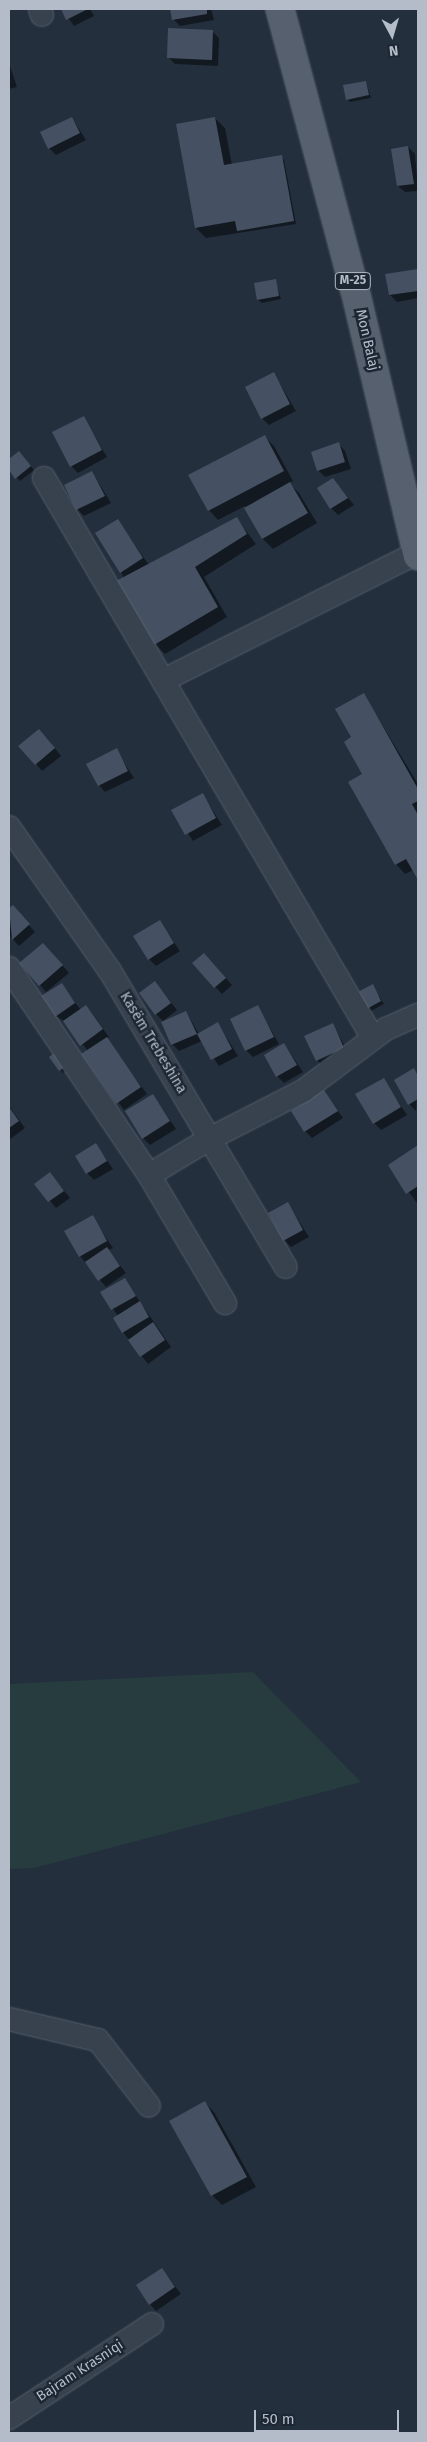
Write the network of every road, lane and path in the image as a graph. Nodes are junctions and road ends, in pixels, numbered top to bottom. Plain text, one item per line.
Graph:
1 (280, 9) edge
2 (44, 478) dead end
3 (418, 554) edge
4 (164, 680) junction
5 (9, 827) edge
6 (9, 968) edge
7 (418, 1015) edge
8 (373, 1038) junction
9 (209, 1139) junction
10 (149, 1175) junction
11 (286, 1266) dead end
12 (225, 1303) dead end
13 (9, 2019) edge
14 (149, 2106) dead end
15 (152, 2324) dead end
16 (9, 2418) edge

1 - 3 main road, Mon Balaj / M-25
2 - 4 street
3 - 4 street
4 - 8 street
5 - 9 street, Kasëm Trebeshina
6 - 10 street
7 - 8 street
8 - 9 street
9 - 10 street
9 - 11 street, Kasëm Trebeshina
10 - 12 street
13 - 14 street
15 - 16 street, Bajram Krasniqi

